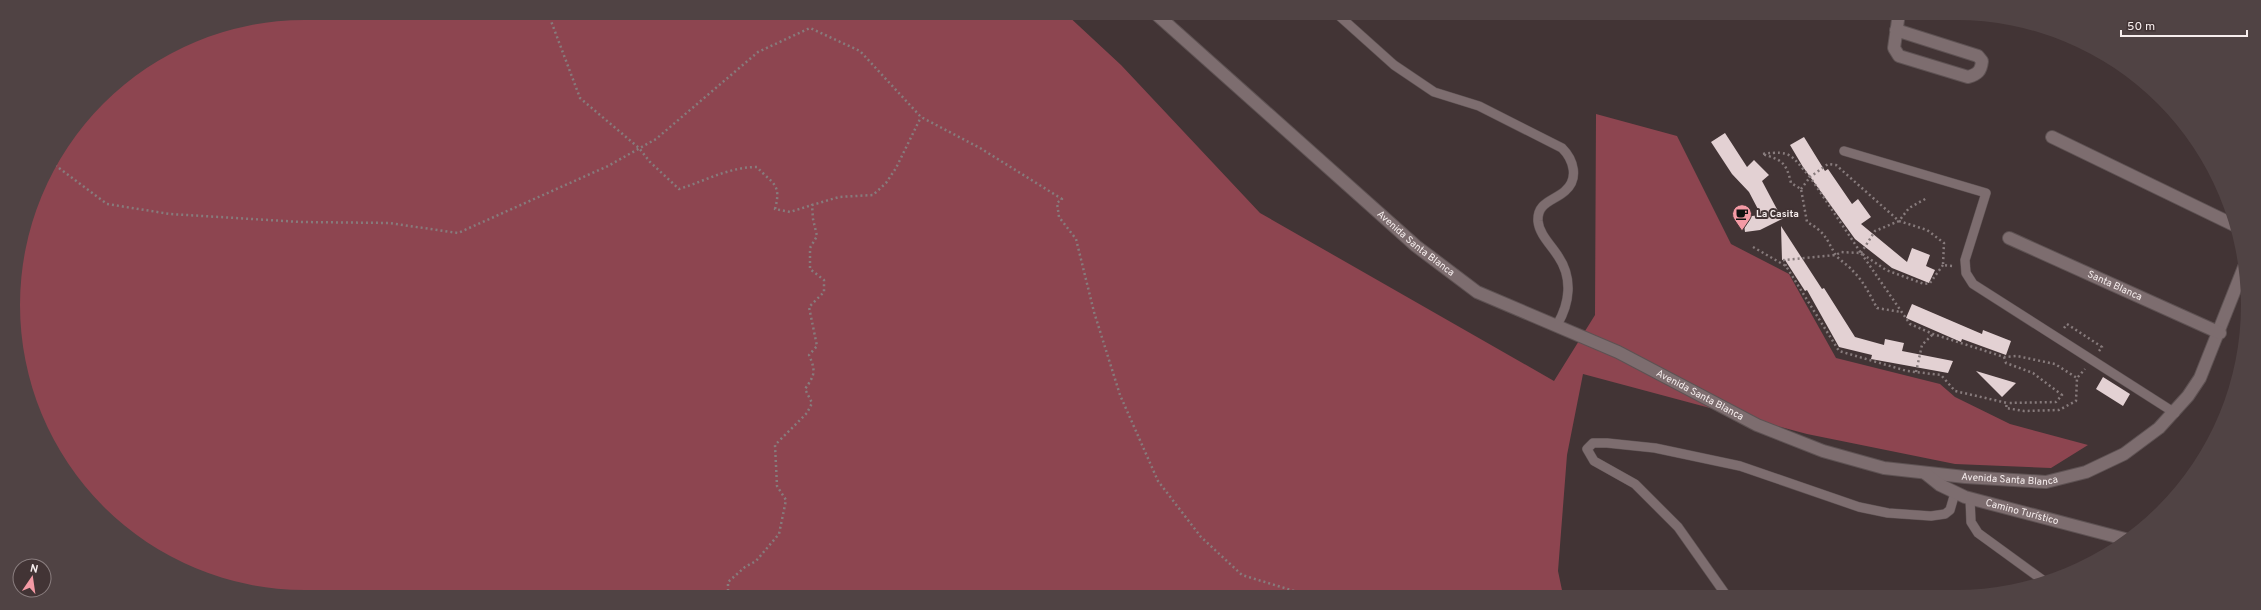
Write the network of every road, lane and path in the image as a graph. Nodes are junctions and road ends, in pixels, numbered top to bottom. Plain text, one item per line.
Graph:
1 (551, 20) edge
2 (1163, 20) edge
3 (1344, 20) edge
4 (1898, 20) edge
5 (1896, 30) junction
6 (921, 117) junction
7 (2052, 137) dead end
8 (639, 148) junction
9 (1844, 151) dead end
10 (56, 165) edge
11 (1810, 177) junction
12 (1801, 189) junction
13 (1927, 198) dead end
14 (812, 205) junction
15 (1898, 221) junction
16 (2229, 222) edge
17 (2010, 238) dead end
18 (1753, 247) dead end
19 (1861, 253) junction
20 (1836, 255) junction
21 (1943, 265) junction
22 (1786, 266) junction
23 (1965, 267) junction
24 (2240, 279) edge
25 (1902, 312) junction
26 (1557, 325) junction
27 (2062, 330) dead end
28 (2220, 333) junction
29 (1933, 334) junction
30 (2004, 357) junction
31 (2091, 361) junction
32 (1916, 372) junction
33 (2077, 378) junction
34 (2007, 403) junction
35 (2175, 413) junction
36 (1926, 473) junction
37 (1955, 493) junction
38 (1970, 498) junction
39 (2120, 538) edge
40 (2039, 577) edge
41 (728, 590) edge
42 (1292, 590) edge
43 (1722, 590) edge

1 - 8 path
2 - 26 street, Avenida Santa Blanca
3 - 26 lane
4 - 5 street
5 - 5 street
6 - 8 path
6 - 14 path
6 - 42 path
7 - 16 street
8 - 10 path
8 - 14 path
9 - 23 lane
11 - 12 path
11 - 12 path
11 - 15 path
11 - 19 path
12 - 20 path
13 - 15 path
14 - 41 path
15 - 19 path
15 - 21 path
17 - 28 street, Santa Blanca
18 - 22 path
19 - 20 path
19 - 21 path
19 - 25 path
20 - 22 path
20 - 25 path
21 - 23 path
22 - 32 path
23 - 31 lane
24 - 28 street, Avenida Santa Blanca
25 - 29 path
26 - 36 street, Avenida Santa Blanca
27 - 31 path
28 - 35 street, Avenida Santa Blanca
29 - 30 path
29 - 32 path
30 - 33 path
30 - 34 path
31 - 33 path
31 - 35 lane
32 - 34 path
33 - 34 path
35 - 36 street, Avenida Santa Blanca
36 - 37 street, Camino Turístico
37 - 38 street, Camino Turístico
37 - 43 lane
38 - 39 street, Camino Turístico
38 - 40 lane

